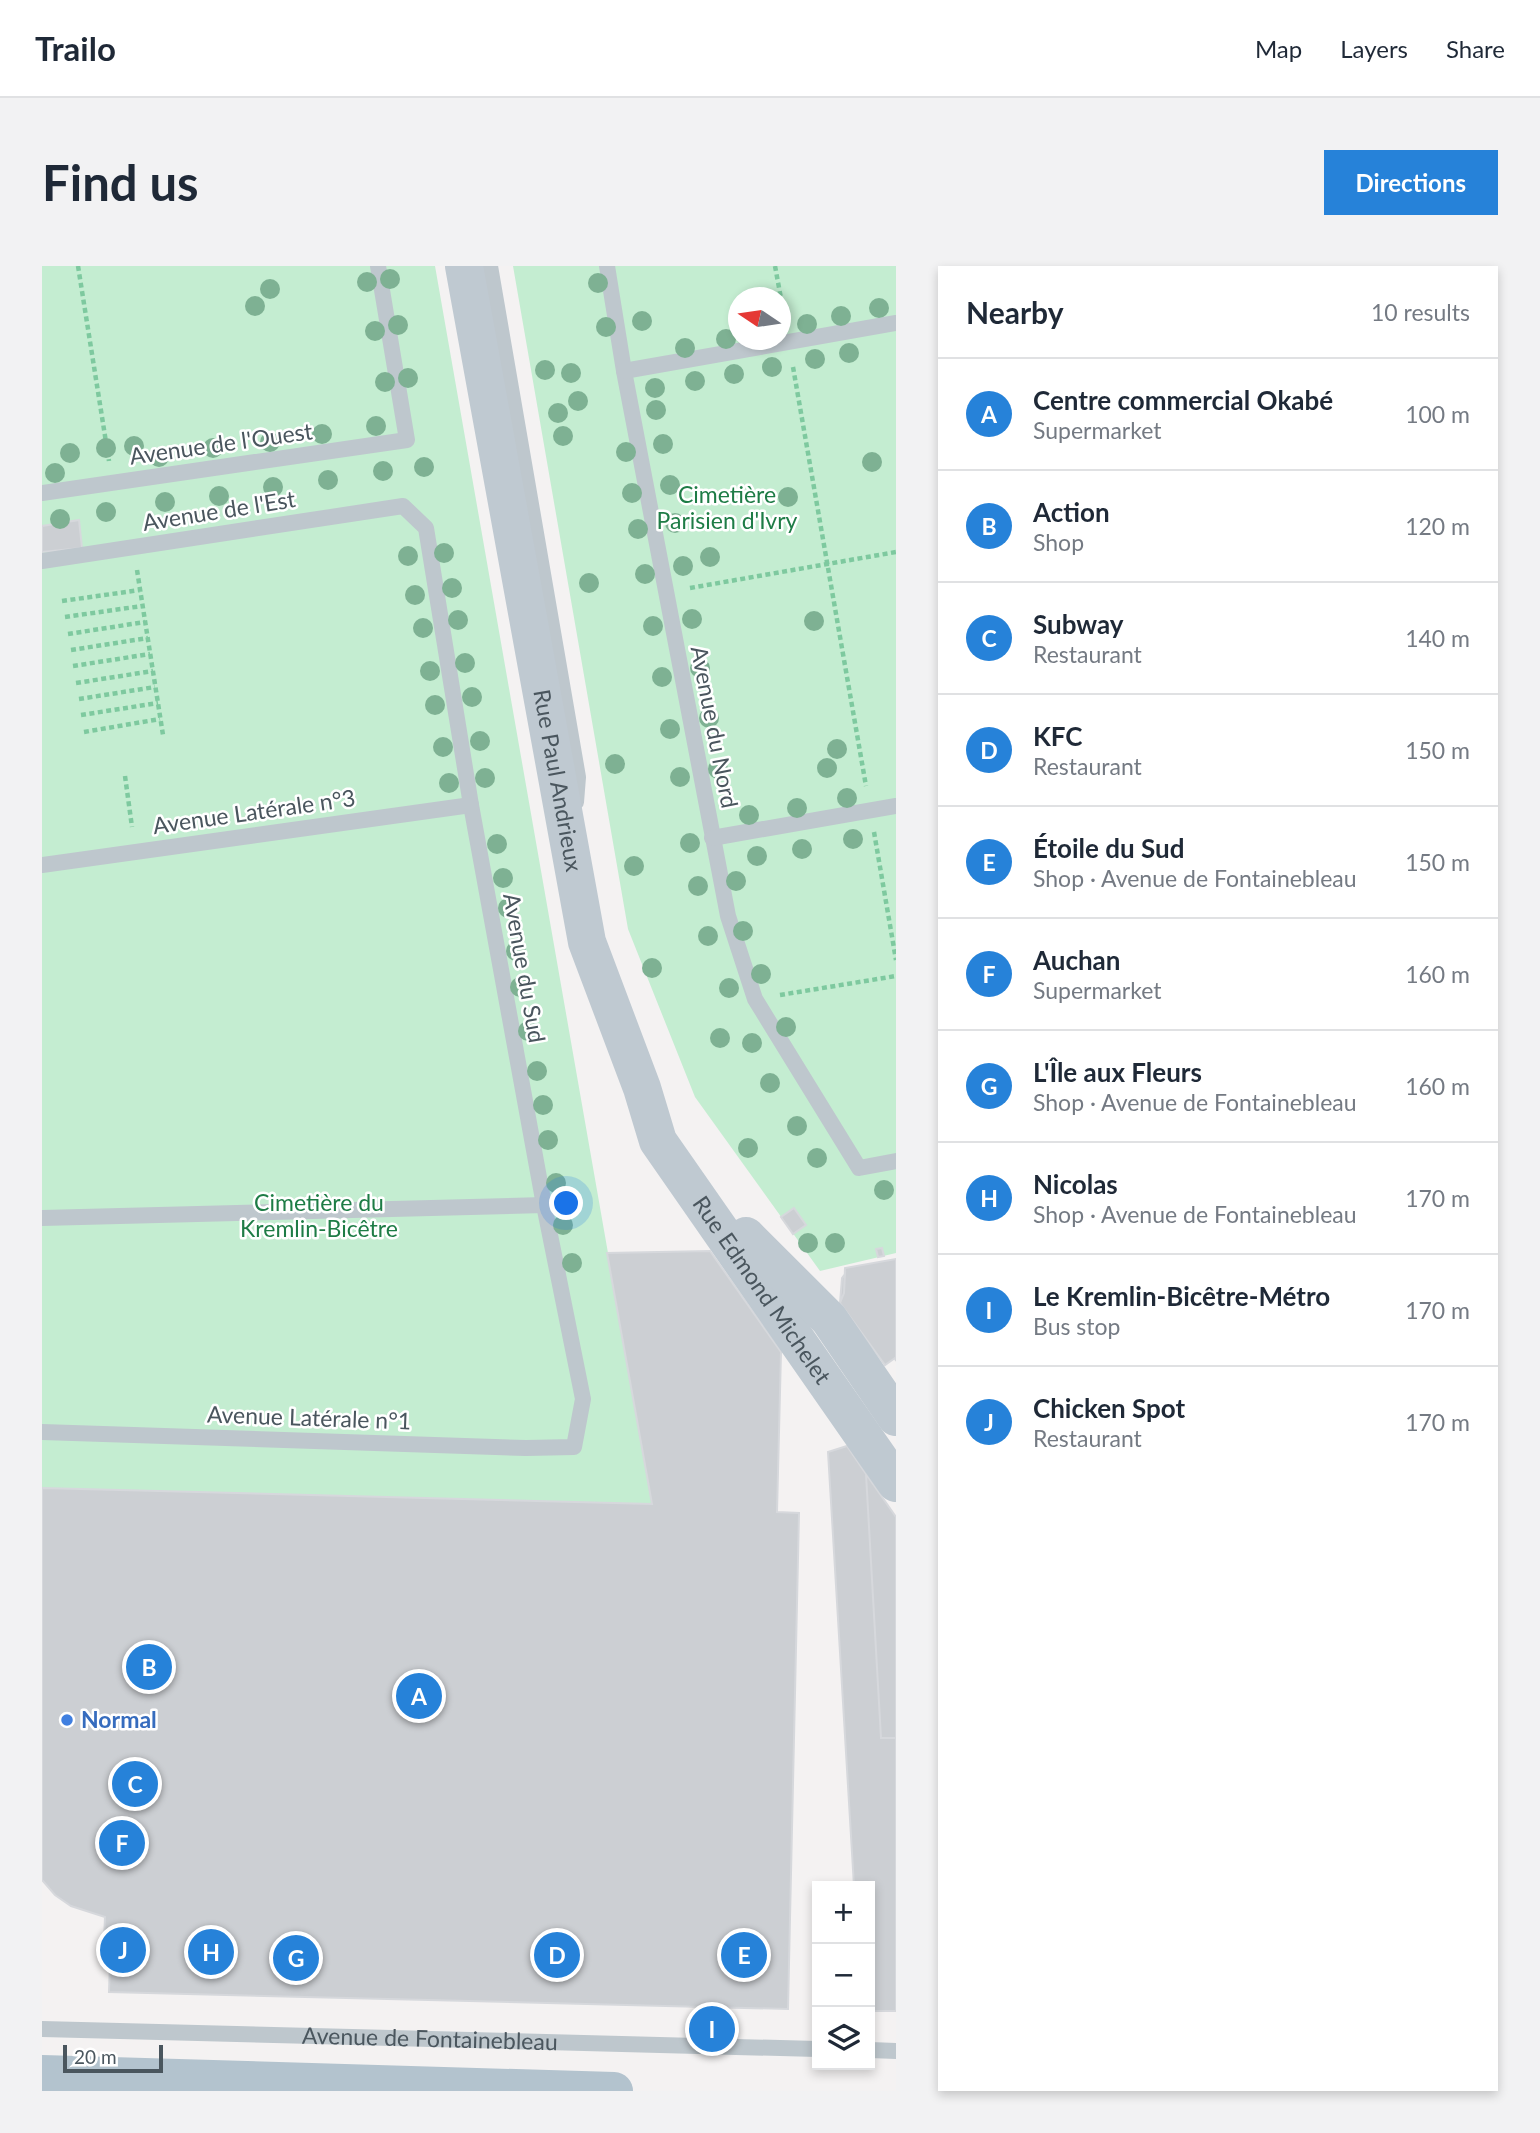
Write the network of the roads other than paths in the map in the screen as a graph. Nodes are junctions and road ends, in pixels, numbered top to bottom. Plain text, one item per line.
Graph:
1 (378, 266) edge
2 (464, 266) edge
3 (491, 266) edge
4 (607, 266) edge
5 (896, 323) edge
6 (624, 371) junction
7 (42, 493) edge
8 (403, 506) joint
9 (42, 562) edge
10 (471, 806) junction
11 (896, 806) edge
12 (712, 838) junction
13 (572, 864) junction
14 (42, 865) edge
15 (642, 1088) junction
16 (896, 1161) edge
17 (544, 1205) junction
18 (42, 1218) edge
19 (896, 1417) edge
20 (42, 1432) edge
21 (575, 1447) joint
22 (896, 1483) edge
23 (42, 2029) edge
24 (812, 2049) edge
25 (875, 2050) edge
26 (896, 2051) edge
27 (42, 2074) edge
28 (614, 2091) edge

1 - 7 lane, Avenue de l'Ouest
2 - 13 main road, Rue Paul Andrieux
3 - 13 lane, Rue Paul Andrieux
4 - 6 lane, Avenue du Nord
5 - 6 lane
6 - 12 lane, Avenue du Nord
8 - 9 lane, Avenue de l'Est
8 - 10 lane, Avenue du Sud
10 - 14 lane, Avenue Latérale n°3
10 - 17 lane, Avenue du Sud
11 - 12 lane
12 - 16 lane, Avenue du Nord
13 - 15 main road, Rue Edmond Michelet
15 - 19 main road, Rue Edmond Michelet
15 - 22 main road, Rue Edmond Michelet
17 - 18 lane
17 - 21 lane, Avenue du Sud
20 - 21 lane, Avenue Latérale n°1
23 - 24 lane, Avenue de Fontainebleau
25 - 26 lane
27 - 28 main road, Avenue de Fontainebleau

